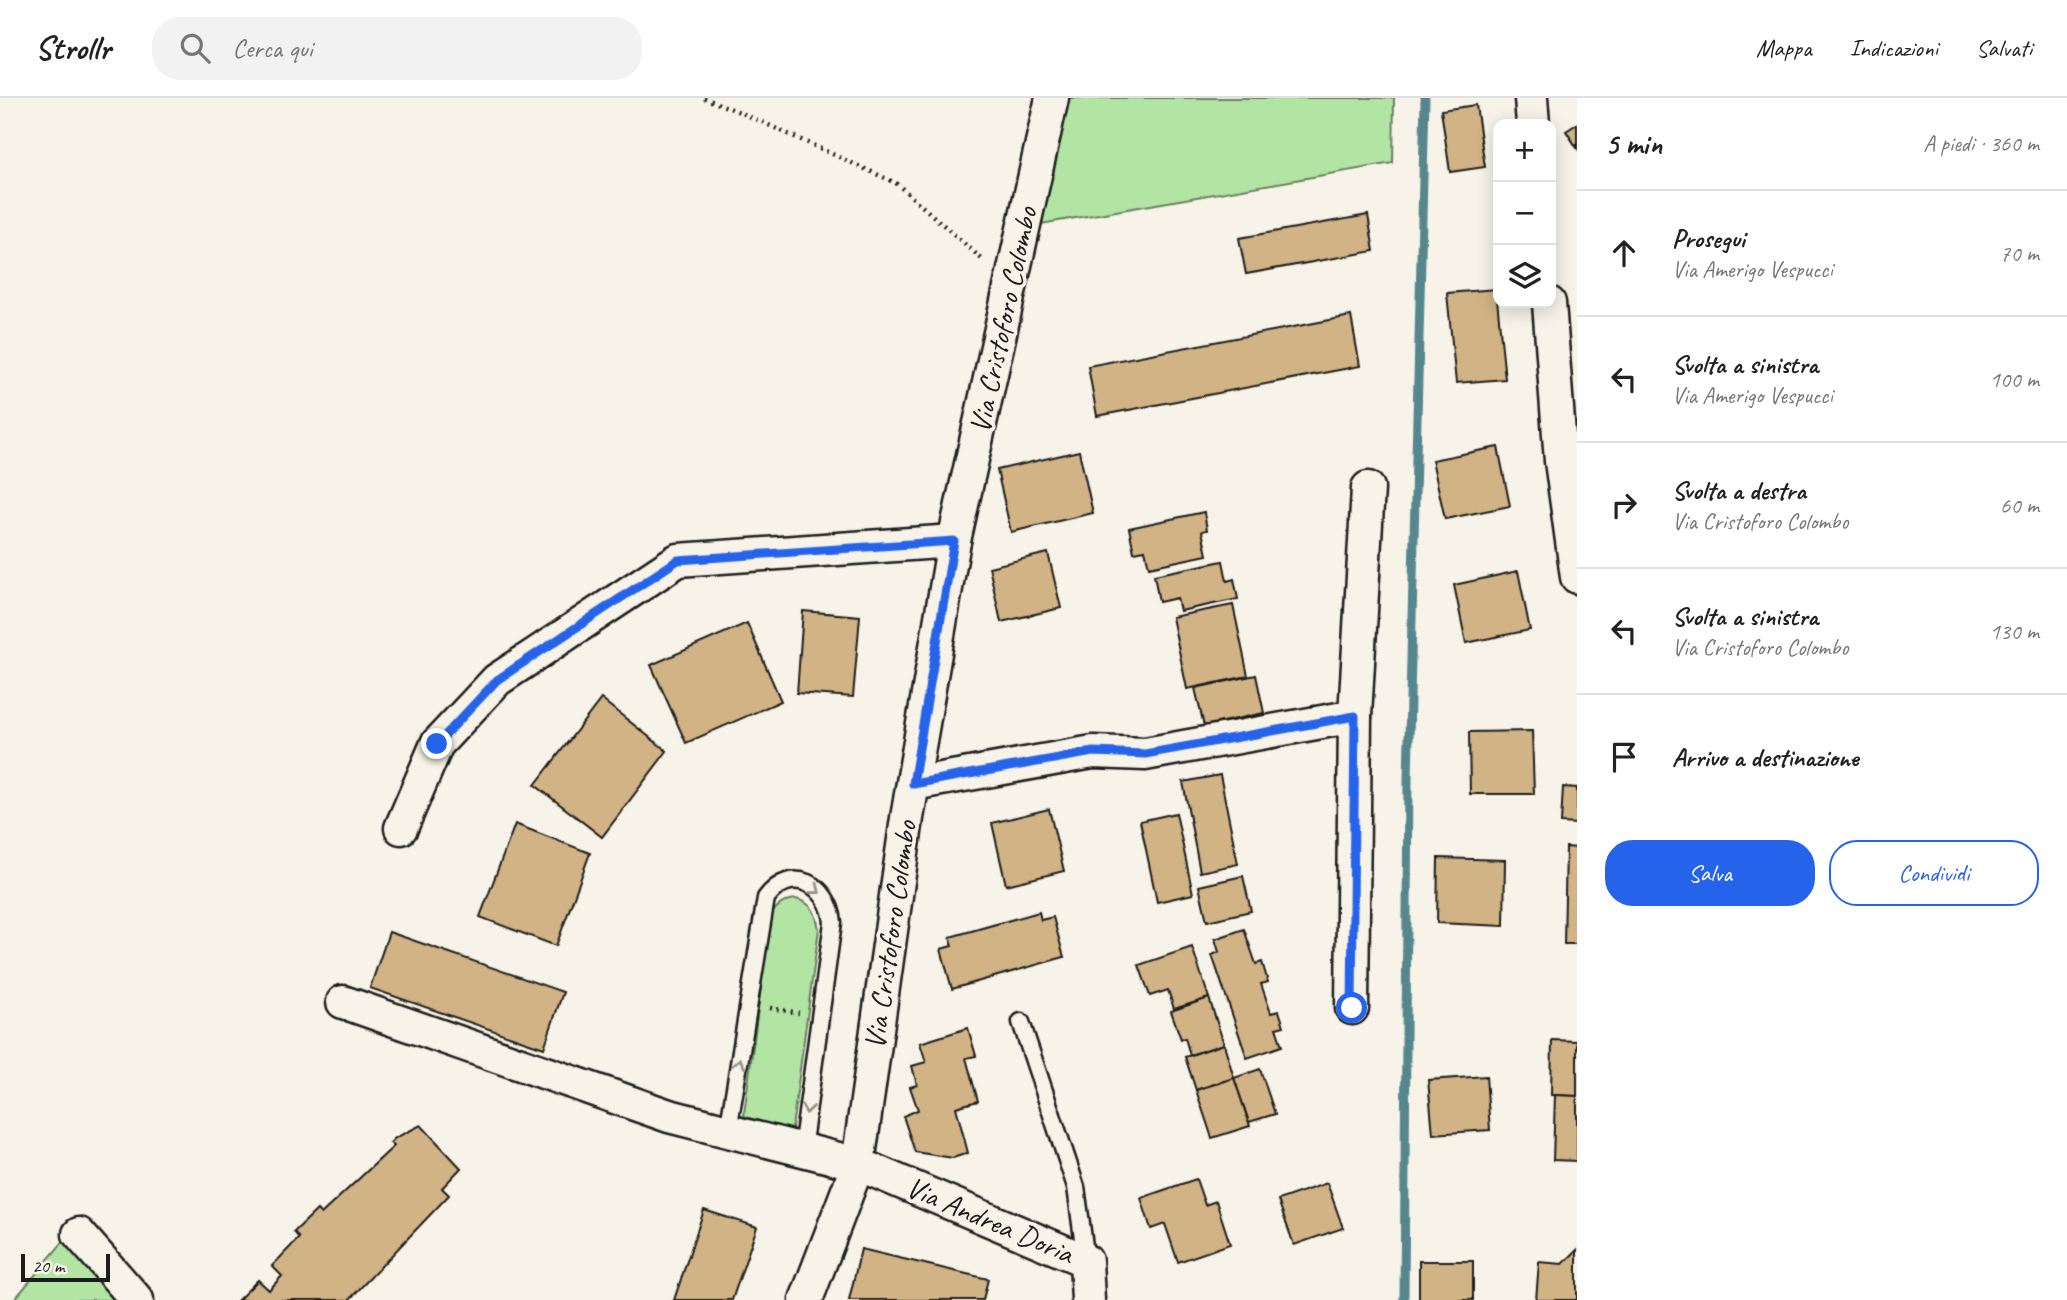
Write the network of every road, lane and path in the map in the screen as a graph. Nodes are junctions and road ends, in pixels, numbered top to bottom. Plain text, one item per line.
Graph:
1 (704, 98) edge
2 (1052, 98) edge
3 (1011, 285) junction
4 (1550, 308) edge
5 (1569, 455) edge
6 (1368, 488) dead end
7 (954, 541) junction
8 (1577, 577) edge
9 (1355, 716) junction
10 (913, 784) junction
11 (401, 828) dead end
12 (343, 1002) dead end
13 (748, 1004) junction
14 (1352, 1008) dead end
15 (820, 1016) junction
16 (1021, 1022) dead end
17 (728, 1131) junction
18 (802, 1150) junction
19 (858, 1164) junction
20 (79, 1234) dead end
21 (1086, 1261) junction
22 (137, 1300) edge
23 (806, 1300) edge
24 (1088, 1300) edge

1 - 3 path
2 - 3 street, Via Cristoforo Colombo
3 - 7 street, Via Cristoforo Colombo
4 - 5 street
5 - 8 street
6 - 9 street
7 - 10 street, Via Cristoforo Colombo
7 - 11 street
9 - 10 street
9 - 14 street
10 - 19 street, Via Cristoforo Colombo
12 - 17 street
13 - 15 path
13 -> 15 lane
17 -> 13 lane
15 -> 18 lane
16 - 21 lane
17 - 18 street
18 - 19 street
19 - 21 street, Via Andrea Doria
19 - 23 street, Via Cristoforo Colombo
20 - 22 street
21 - 24 street, Via Andrea Doria

